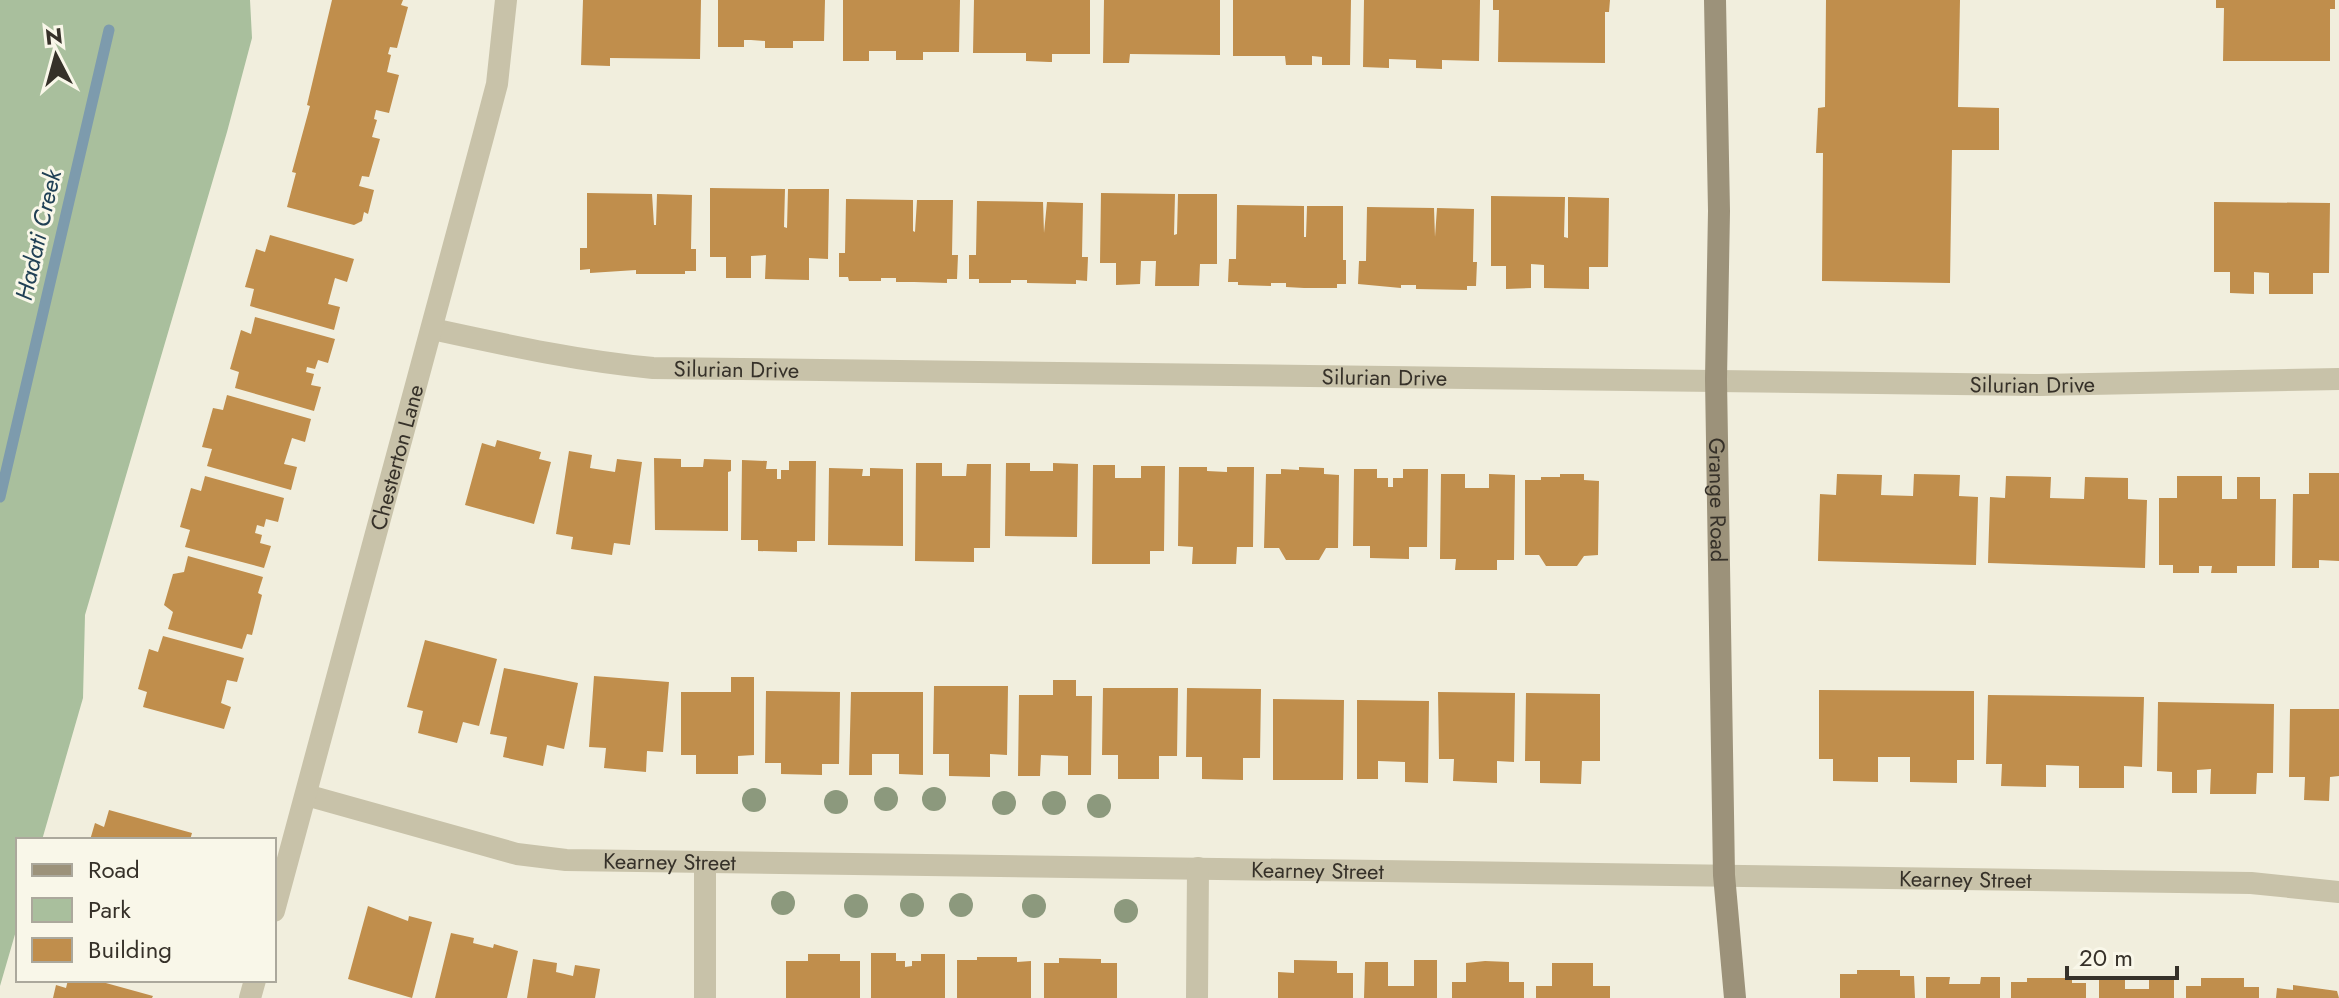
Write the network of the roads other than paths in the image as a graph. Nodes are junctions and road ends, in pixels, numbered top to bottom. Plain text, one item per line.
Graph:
1 (506, 0) edge
2 (1715, 0) edge
3 (432, 329) junction
4 (1716, 379) junction
5 (2339, 379) edge
6 (306, 795) junction
7 (705, 862) junction
8 (1198, 868) junction
9 (1724, 875) junction
10 (2339, 892) edge
11 (276, 904) edge
12 (705, 998) edge
13 (1197, 998) edge
14 (1735, 998) edge

1 - 3 street, Chesterton Lane
2 - 4 main road, Grange Road
3 - 4 street, Silurian Drive
3 - 6 street, Chesterton Lane
4 - 5 street, Silurian Drive
4 - 9 main road, Grange Road
6 - 7 street, Kearney Street
6 - 11 street, Chesterton Lane
7 - 8 street, Kearney Street
7 - 12 street
8 - 9 street, Kearney Street
8 - 13 street
9 - 10 street, Kearney Street
9 - 14 main road, Grange Road

